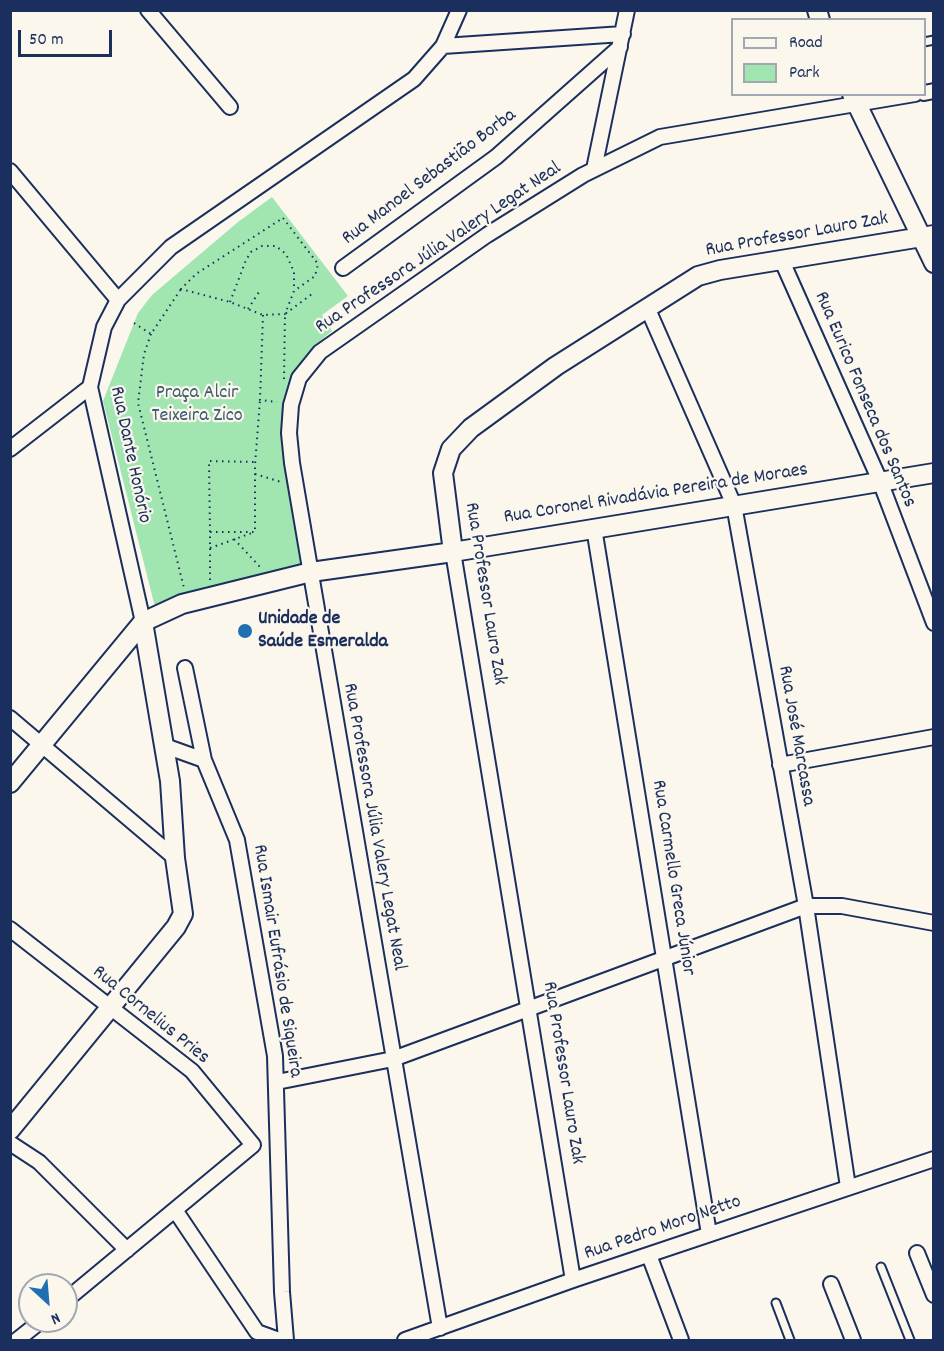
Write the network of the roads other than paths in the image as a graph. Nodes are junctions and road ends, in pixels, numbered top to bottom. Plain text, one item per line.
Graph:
1 (148, 10) edge
2 (459, 10) edge
3 (627, 10) edge
4 (621, 41) junction
5 (443, 46) junction
6 (891, 96) edge
7 (854, 99) edge
8 (230, 107) dead end
9 (594, 169) junction
10 (10, 171) edge
11 (927, 236) edge
12 (782, 261) junction
13 (933, 263) edge
14 (343, 268) dead end
15 (118, 300) junction
16 (647, 307) junction
17 (90, 387) junction
18 (10, 449) edge
19 (933, 473) edge
20 (880, 481) junction
21 (734, 505) junction
22 (594, 528) junction
23 (453, 552) junction
24 (310, 572) junction
25 (143, 622) junction
26 (933, 623) edge
27 (185, 669) dead end
28 (10, 718) edge
29 (933, 737) edge
30 (43, 744) junction
31 (169, 747) junction
32 (204, 760) junction
33 (780, 765) junction
34 (10, 783) edge
35 (175, 858) junction
36 (806, 906) junction
37 (933, 923) edge
38 (10, 930) edge
39 (666, 958) junction
40 (110, 1009) junction
41 (529, 1009) junction
42 (393, 1059) junction
43 (277, 1082) junction
44 (10, 1130) edge
45 (10, 1143) edge
46 (933, 1159) edge
47 (848, 1187) junction
48 (175, 1210) junction
49 (709, 1234) junction
50 (127, 1250) junction
51 (917, 1253) dead end
52 (649, 1255) junction
53 (881, 1267) dead end
54 (573, 1280) junction
55 (831, 1284) dead end
56 (78, 1290) edge
57 (933, 1295) edge
58 (776, 1303) dead end
59 (440, 1328) junction
60 (251, 1336) edge
61 (279, 1341) edge
62 (286, 1341) edge
63 (405, 1341) edge
64 (681, 1341) edge
65 (790, 1341) edge
66 (853, 1341) edge
67 (910, 1341) edge

1 - 8 street
2 - 5 street, Rua Dante Honório
3 - 4 street
4 - 5 street
4 - 9 street
4 - 14 street, Rua Manoel Sebastião Borba
5 - 15 street, Rua Dante Honório
6 - 7 street, Rua Professora Júlia Valery Legat Neal
7 - 9 street, Rua Professora Júlia Valery Legat Neal
7 - 11 street
9 - 24 street, Rua Professora Júlia Valery Legat Neal
10 - 15 street
11 - 12 street, Rua Professor Lauro Zak
11 - 13 street
12 - 16 street, Rua Professor Lauro Zak
12 - 20 street, Rua Eurico Fonseca dos Santos
15 - 17 street, Rua Dante Honório
16 - 21 street, Rua José Marcassa
16 - 23 street, Rua Professor Lauro Zak
17 - 18 street
17 - 25 street, Rua Dante Honório
19 - 20 street, Rua Coronel Rivadávia Pereira de Moraes
20 - 21 street, Rua Coronel Rivadávia Pereira de Moraes
20 - 26 street, Rua Eurico Fonseca dos Santos
21 - 22 street, Rua Coronel Rivadávia Pereira de Moraes
21 - 33 street, Rua José Marcassa
22 - 23 street, Rua Coronel Rivadávia Pereira de Moraes
22 - 39 street, Rua Carmello Greca Júnior
23 - 24 street, Rua Coronel Rivadávia Pereira de Moraes
23 - 41 street, Rua Professor Lauro Zak
24 - 25 street, Rua Coronel Rivadávia Pereira de Moraes
24 - 42 street, Rua Professora Júlia Valery Legat Neal
25 - 30 street
25 - 31 street, Rua Dante Honório
27 - 32 street, Rua Ismair Eufrásio de Siqueira
28 - 30 street
29 - 33 street
30 - 34 street
30 - 35 street
31 - 32 street
31 - 35 street, Rua Dante Honório
32 - 43 street, Rua Ismair Eufrásio de Siqueira
33 - 36 street, Rua José Marcassa
35 - 40 street, Rua Dante Honório
36 - 37 street
36 - 39 street
36 - 47 street, Rua José Marcassa
38 - 40 street, Rua Cornelius Pries
39 - 41 street
39 - 49 street, Rua Carmello Greca Júnior
40 - 44 street
40 - 48 street, Rua Cornelius Pries
41 - 42 street
41 - 54 street, Rua Professor Lauro Zak
42 - 43 street
42 - 59 street, Rua Professora Júlia Valery Legat Neal
43 - 62 street, Rua Ismair Eufrásio de Siqueira
45 - 50 street
46 - 47 street, Rua Pedro Moro Netto
47 - 49 street, Rua Pedro Moro Netto
48 - 50 street
48 - 60 street
49 - 52 street, Rua Pedro Moro Netto
50 - 56 street
51 - 57 street
52 - 54 street, Rua Pedro Moro Netto
52 - 64 street
53 - 67 lane
54 - 59 street, Rua Pedro Moro Netto
55 - 66 street
58 - 65 lane
59 - 63 street, Rua Pedro Moro Netto
60 - 61 street

